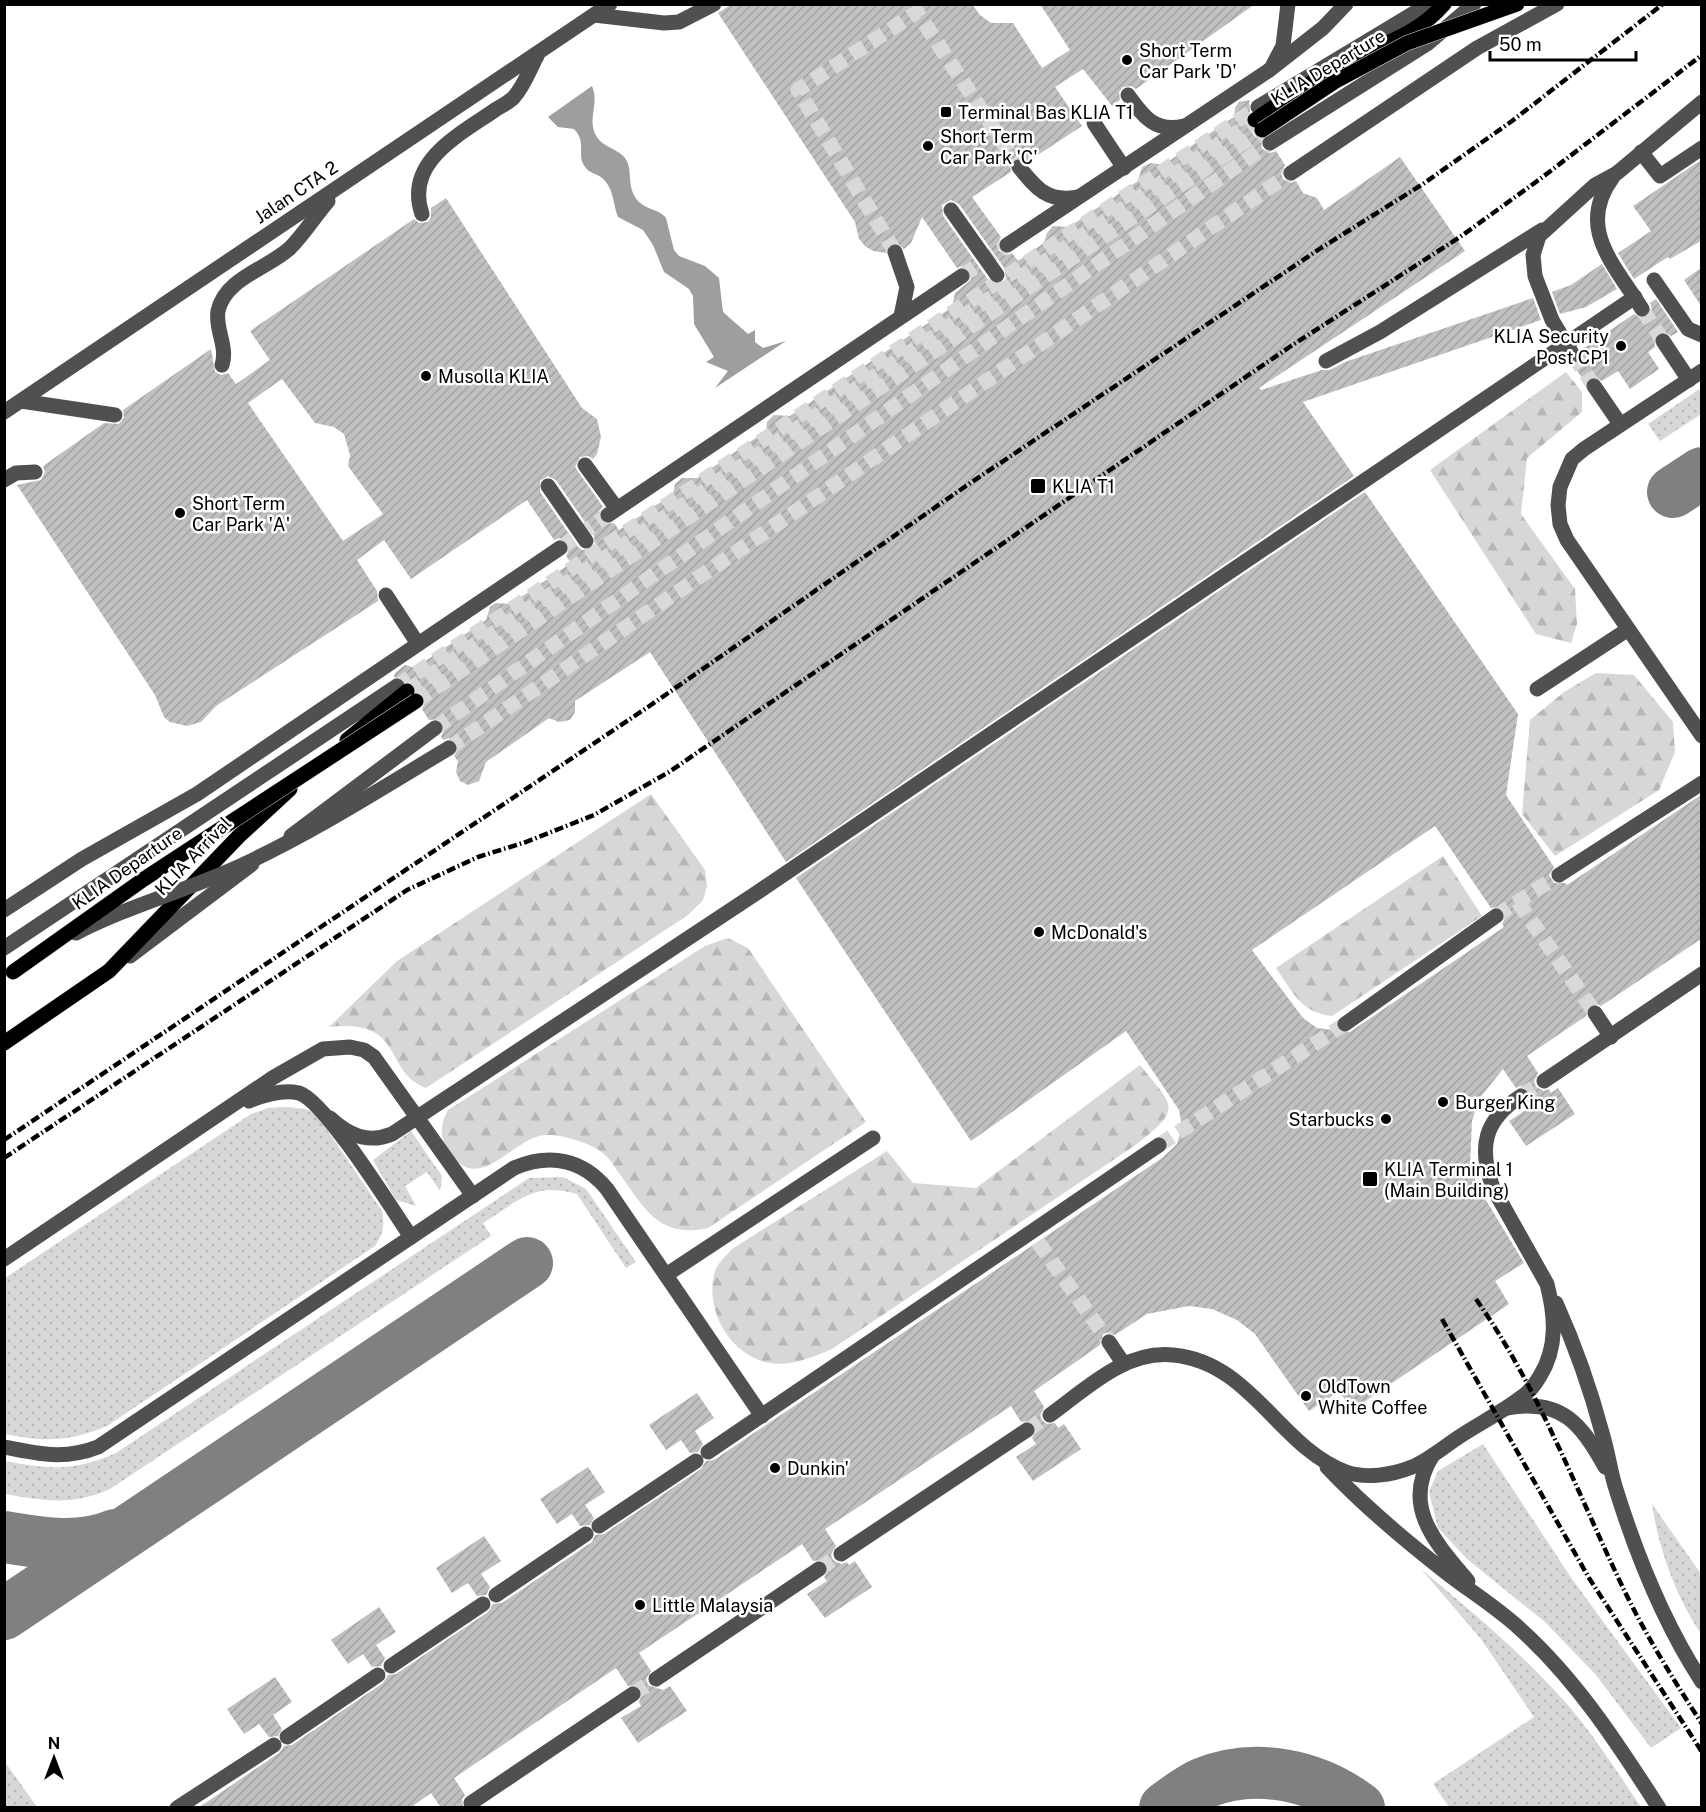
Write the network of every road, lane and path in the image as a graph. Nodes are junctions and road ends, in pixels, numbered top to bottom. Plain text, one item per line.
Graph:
1 (610, 4) edge
2 (714, 4) edge
3 (1288, 4) edge
4 (1346, 4) edge
5 (1429, 4) edge
6 (1444, 4) edge
7 (1474, 4) edge
8 (1517, 4) edge
9 (1557, 4) edge
10 (594, 15) junction
11 (538, 53) junction
12 (1268, 71) junction
13 (1128, 95) dead end
14 (1701, 102) edge
15 (1258, 119) junction
16 (1094, 123) dead end
17 (1187, 126) junction
18 (1270, 143) tunnel mouth
19 (1701, 148) edge
20 (1641, 152) junction
21 (1019, 167) tunnel mouth
22 (1124, 168) junction
23 (1291, 173) tunnel mouth
24 (1617, 173) junction
25 (338, 188) junction
26 (1080, 196) junction
27 (951, 210) dead end
28 (422, 214) dead end
29 (1545, 228) junction
30 (1007, 245) tunnel mouth
31 (895, 252) tunnel mouth
32 (997, 275) dead end
33 (962, 276) tunnel mouth
34 (1654, 280) dead end
35 (901, 316) junction
36 (1701, 334) edge
37 (1663, 341) tunnel mouth
38 (1569, 350) junction
39 (1326, 362) dead end
40 (222, 365) dead end
41 (1695, 376) edge
42 (1594, 386) tunnel mouth
43 (21, 401) junction
44 (4, 412) edge
45 (115, 416) dead end
46 (1620, 424) junction
47 (585, 465) dead end
48 (35, 472) dead end
49 (4, 480) edge
50 (548, 486) dead end
51 (586, 541) dead end
52 (560, 548) tunnel mouth
53 (386, 595) dead end
54 (1627, 630) junction
55 (418, 644) junction
56 (1537, 689) dead end
57 (406, 693) junction
58 (435, 728) tunnel mouth
59 (1701, 736) edge
60 (448, 748) tunnel mouth
61 (1701, 783) edge
62 (1560, 875) tunnel mouth
63 (4, 910) edge
64 (1496, 916) tunnel mouth
65 (4, 948) edge
66 (109, 971) junction
67 (1701, 974) edge
68 (9, 975) edge
69 (1595, 1013) tunnel mouth
70 (1344, 1024) tunnel mouth
71 (1611, 1037) junction
72 (4, 1043) edge
73 (1544, 1081) tunnel mouth
74 (1521, 1096) tunnel mouth
75 (230, 1108) junction
76 (330, 1118) junction
77 (417, 1118) junction
78 (873, 1138) dead end
79 (1159, 1145) tunnel mouth
80 (473, 1196) junction
81 (411, 1237) junction
82 (4, 1259) edge
83 (666, 1275) junction
84 (1547, 1284) junction
85 (1109, 1342) tunnel mouth
86 (1123, 1363) junction
87 (1502, 1409) junction
88 (1050, 1415) tunnel mouth
89 (762, 1416) junction
90 (1027, 1430) tunnel mouth
91 (4, 1447) edge
92 (1434, 1453) junction
93 (1315, 1454) junction
94 (1615, 1485) junction
95 (841, 1554) tunnel mouth
96 (819, 1569) tunnel mouth
97 (496, 1595) dead end
98 (1480, 1595) junction
99 (483, 1604) dead end
100 (391, 1666) dead end
101 (378, 1676) dead end
102 (656, 1679) tunnel mouth
103 (1701, 1682) edge
104 (633, 1694) tunnel mouth
105 (471, 1803) dead end
106 (177, 1808) edge
107 (1659, 1808) edge

1 - 10 street, Jalan CTA 2
2 - 10 street
3 - 12 street
4 - 12 street
5 - 15 street
6 - 15 main road
7 - 18 street
8 - 15 main road, KLIA Departure, bridge
9 - 23 street
10 - 11 street, Jalan CTA 2
11 - 25 street, Jalan CTA 2
11 - 28 street
12 - 17 street
13 - 17 street
14 - 20 street
16 - 22 street
17 - 22 street
19 - 20 street
20 - 24 street
21 - 26 street
22 - 26 street
24 - 29 street
24 - 38 street
25 - 40 street
25 - 43 street, Jalan CTA 2
26 - 30 street
27 - 32 street, bridge
29 - 38 street
29 - 39 street
31 - 35 street
33 - 35 street
34 - 36 street
35 - 47 street
37 - 41 street
38 - 77 street
41 - 46 street
42 - 46 street
43 - 44 street, Jalan CTA 2
43 - 45 street
46 - 54 street
48 - 49 street
50 - 51 street, bridge
52 - 55 street
53 - 55 street
54 - 56 street
54 - 59 street
55 - 63 street
57 - 65 street
57 - 66 main road, KLIA Arrival
57 - 68 main road, KLIA Departure, bridge
58 - 66 street
60 - 68 street, bridge
61 - 62 street
64 - 70 street
66 - 72 main road, KLIA Arrival
67 - 71 street
69 - 71 street
71 - 73 street
74 - 84 street
75 - 76 street
75 - 77 street
75 - 82 street
76 - 77 street
76 - 81 street
77 - 80 street
78 - 83 street
79 - 89 street
80 - 81 street
80 - 83 street
81 - 91 street
83 - 89 street
84 - 87 street
84 - 94 street
85 - 86 street
86 - 88 street
86 - 93 street
87 - 92 street
87 - 94 street
89 - 97 street
90 - 95 street
92 - 93 street
92 - 98 street
93 - 98 street
94 - 103 street
96 - 102 street
98 - 107 street
99 - 100 street
101 - 106 street
104 - 105 street

